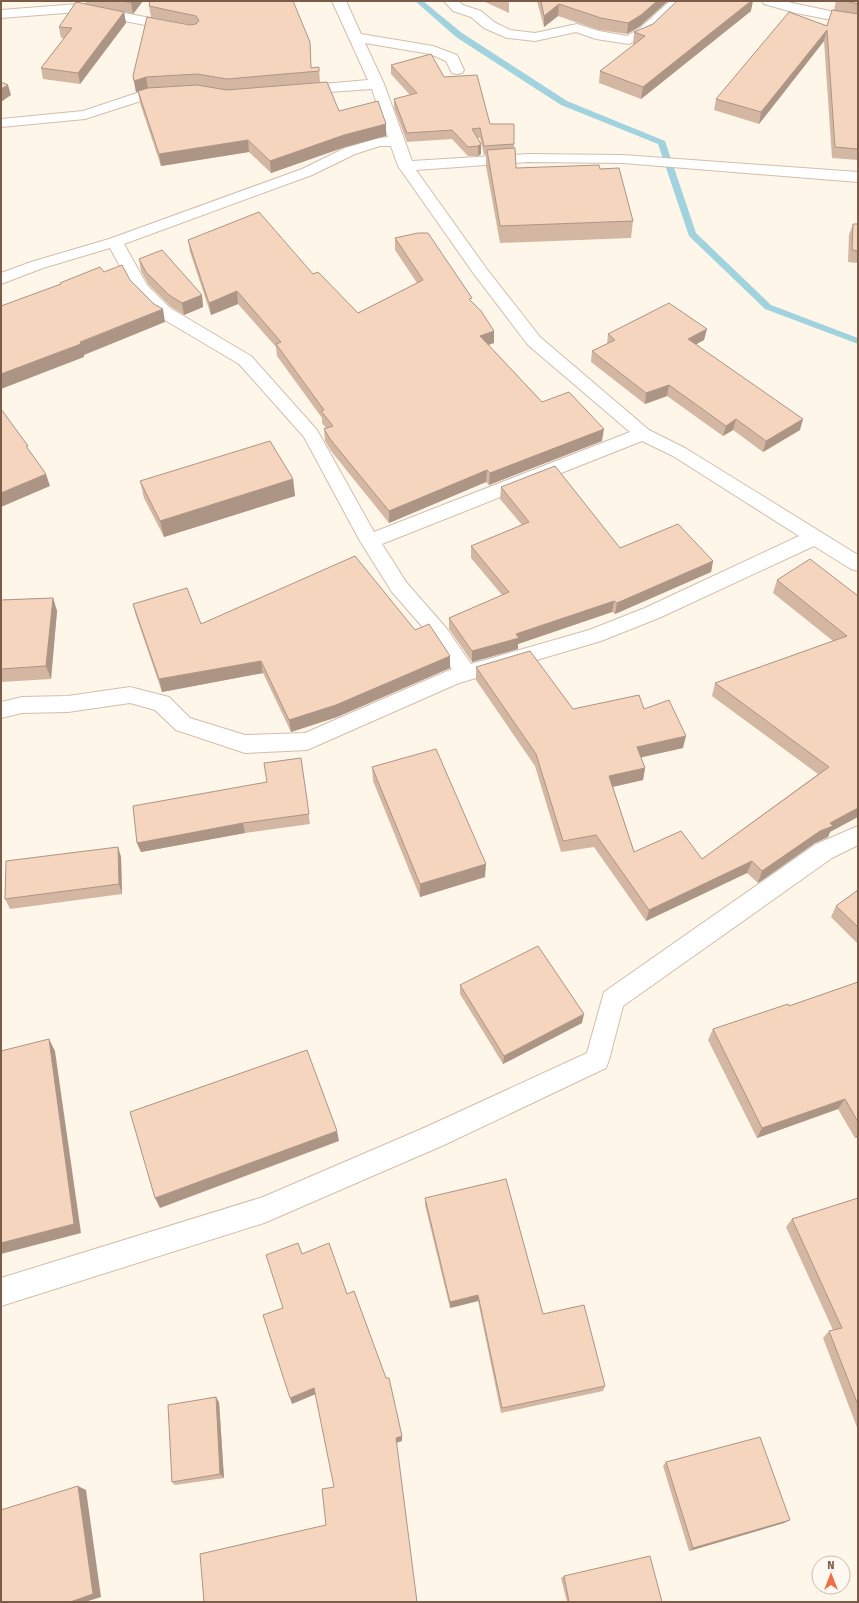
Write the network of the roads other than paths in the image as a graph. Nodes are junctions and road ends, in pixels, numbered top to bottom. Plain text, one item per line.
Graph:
1 (340, 1) edge
2 (451, 1) edge
3 (678, 1) edge
4 (769, 1) edge
5 (822, 1) edge
6 (1, 14) edge
7 (819, 14) junction
8 (858, 21) edge
9 (192, 31) edge
10 (356, 37) junction
11 (457, 70) dead end
12 (377, 84) junction
13 (184, 92) edge
14 (282, 92) edge
15 (1, 123) edge
16 (396, 141) junction
17 (406, 166) junction
18 (858, 177) edge
19 (114, 242) junction
20 (1, 279) edge
21 (643, 434) junction
22 (815, 537) junction
23 (370, 541) junction
24 (858, 564) edge
25 (466, 673) junction
26 (1, 710) edge
27 (858, 836) edge
28 (1, 1292) edge

1 - 10 street
2 - 3 street
4 - 7 street
5 - 7 street
6 - 9 street
7 - 8 street
10 - 11 street
10 - 12 street
12 - 14 street
12 - 16 street
13 - 15 street
16 - 17 street
16 - 19 street
17 - 18 street
17 - 21 street
19 - 20 street
19 - 23 street
21 - 22 street
21 - 23 street
22 - 24 street
22 - 25 street
23 - 25 street
25 - 26 street
27 - 28 street

